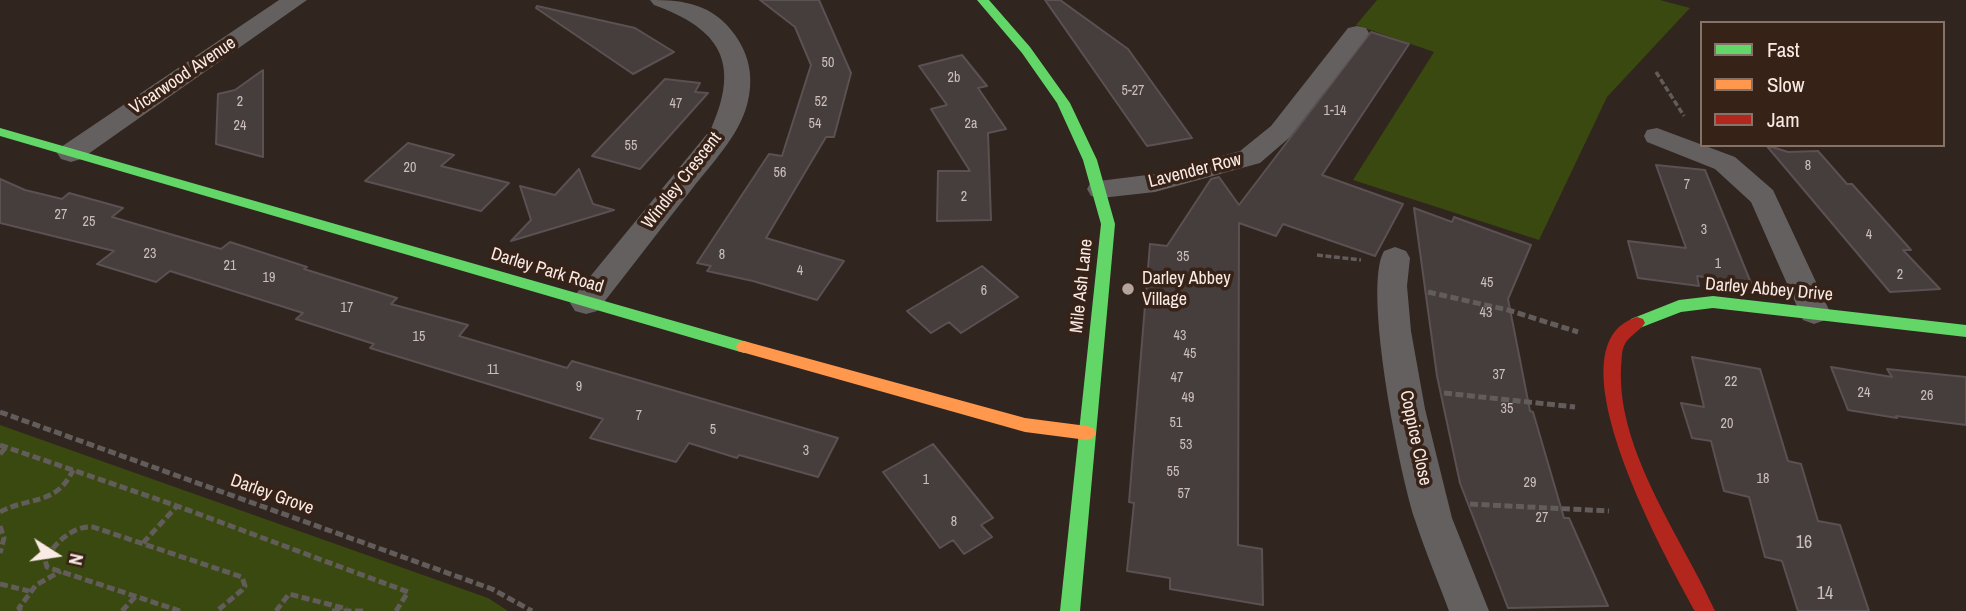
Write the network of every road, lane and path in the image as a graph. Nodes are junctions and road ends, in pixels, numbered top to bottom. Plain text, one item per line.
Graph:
1 (295, 0) edge
2 (662, 0) edge
3 (983, 0) edge
4 (1357, 33) dead end
5 (1656, 72) dead end
6 (1689, 123) dead end
7 (0, 132) edge
8 (1657, 136) dead end
9 (71, 153) junction
10 (1101, 189) junction
11 (1317, 255) dead end
12 (1394, 261) joint
13 (1431, 292) dead end
14 (586, 303) junction
15 (1814, 312) junction
16 (1552, 325) dead end
17 (1966, 331) edge
18 (1441, 393) dead end
19 (1566, 406) dead end
20 (0, 412) edge
21 (1087, 433) junction
22 (3, 446) edge
23 (0, 454) edge
24 (73, 470) junction
25 (1468, 504) dead end
26 (177, 506) junction
27 (0, 512) edge
28 (1655, 513) junction
29 (0, 526) edge
30 (143, 543) junction
31 (0, 553) edge
32 (61, 571) junction
33 (0, 584) edge
34 (30, 591) junction
35 (136, 596) junction
36 (347, 609) junction
37 (21, 611) edge
38 (122, 611) edge
39 (180, 611) edge
40 (217, 611) edge
41 (276, 611) edge
42 (332, 611) edge
43 (366, 611) edge
44 (396, 611) edge
45 (532, 611) edge
46 (1070, 611) edge
47 (1469, 611) edge
48 (1705, 611) edge

1 - 9 street, Vicarwood Avenue
2 - 14 street, Windley Crescent
3 - 10 street, Mile Ash Lane
4 - 10 street, Lavender Row
5 - 6 path
7 - 9 street, Darley Park Road
8 - 15 street
9 - 14 street, Darley Park Road
10 - 21 street, Mile Ash Lane
11 - 12 path
12 - 47 street, Coppice Close
13 - 16 path
14 - 21 street, Darley Park Road
15 - 17 street, Darley Abbey Drive
15 - 28 street, Darley Abbey Drive
18 - 19 path
20 - 45 path, Darley Grove
21 - 46 street, Mile Ash Lane
22 - 23 path
22 - 24 path
24 - 26 path
24 - 27 path
25 - 28 path
26 - 30 path
26 - 44 path
28 - 48 street, Darley Abbey Drive
29 - 31 path
30 - 32 path
30 - 40 path
32 - 34 path
32 - 35 path
33 - 34 path
34 - 37 path
35 - 38 path
35 - 39 path
36 - 41 path
36 - 42 path
36 - 43 path

